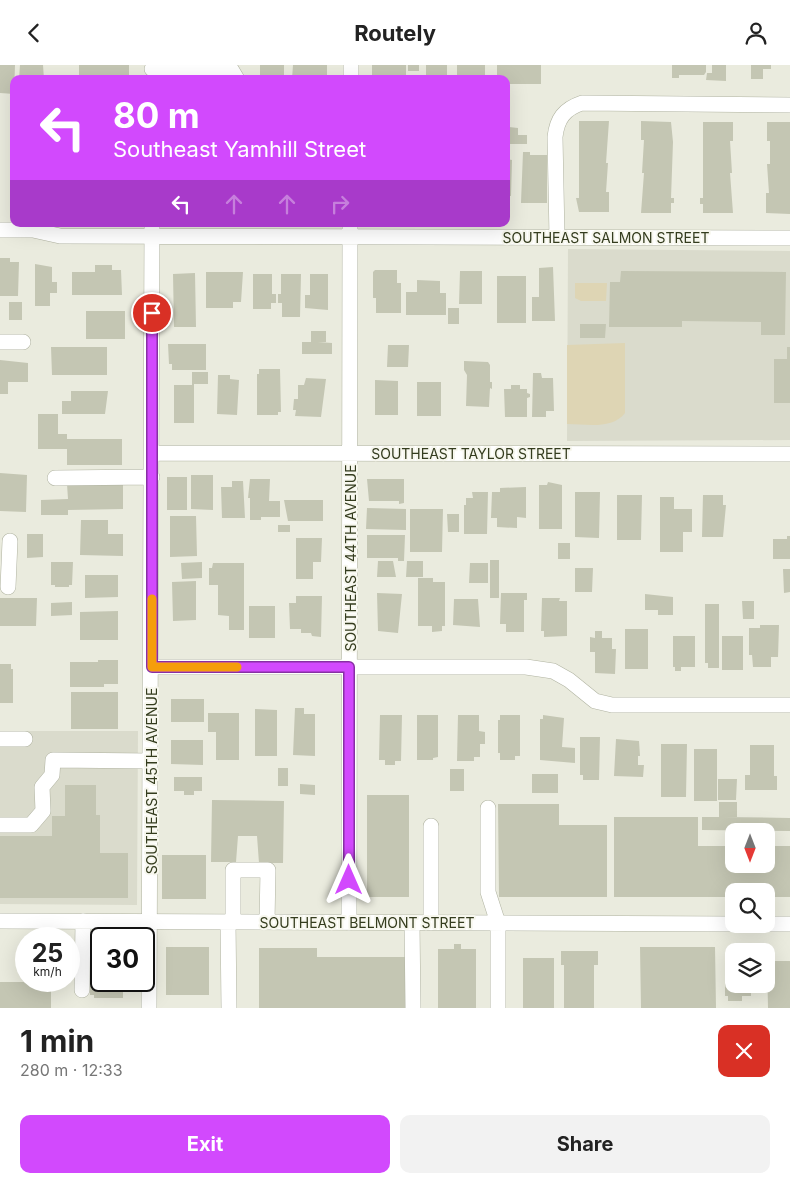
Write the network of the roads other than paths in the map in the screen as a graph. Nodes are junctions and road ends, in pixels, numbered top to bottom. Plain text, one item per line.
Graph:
1 (152, 71) edge
2 (235, 75) edge
3 (790, 105) edge
4 (0, 230) edge
5 (152, 230) edge
6 (350, 230) edge
7 (557, 237) junction
8 (790, 238) edge
9 (0, 342) edge
10 (23, 342) dead end
11 (152, 453) junction
12 (350, 453) junction
13 (790, 454) edge
14 (152, 477) junction
15 (54, 478) dead end
16 (12, 541) edge
17 (8, 587) dead end
18 (152, 667) junction
19 (349, 667) junction
20 (790, 705) edge
21 (0, 739) edge
22 (26, 739) dead end
23 (151, 761) junction
24 (488, 808) dead end
25 (0, 825) edge
26 (431, 826) dead end
27 (0, 921) edge
28 (83, 921) junction
29 (150, 922) junction
30 (230, 922) junction
31 (267, 922) junction
32 (349, 923) junction
33 (412, 923) junction
34 (431, 923) junction
35 (498, 923) junction
36 (725, 924) edge
37 (775, 924) edge
38 (790, 924) edge
39 (82, 990) dead end
40 (149, 1008) edge
41 (229, 1008) edge
42 (412, 1008) edge
43 (498, 1008) edge

1 - 2 street
3 - 7 street
4 - 5 street, SOUTHEAST SALMON STREET
5 - 6 street, SOUTHEAST SALMON STREET
5 - 11 street, SOUTHEAST 45TH AVENUE
6 - 7 street, SOUTHEAST SALMON STREET
6 - 12 street, SOUTHEAST 44TH AVENUE
7 - 8 street, SOUTHEAST SALMON STREET
9 - 10 street
11 - 12 street, SOUTHEAST TAYLOR STREET
11 - 14 street, SOUTHEAST 45TH AVENUE
12 - 13 street, SOUTHEAST TAYLOR STREET
12 - 19 street, SOUTHEAST 44TH AVENUE
14 - 15 street
14 - 18 street, SOUTHEAST 45TH AVENUE
16 - 17 street
18 - 19 street
18 - 23 street, SOUTHEAST 45TH AVENUE
19 - 20 street
19 - 32 street, SOUTHEAST 44TH AVENUE
21 - 22 street
23 - 25 street
23 - 29 street, SOUTHEAST 45TH AVENUE
24 - 35 street
26 - 34 street
27 - 28 street, SOUTHEAST BELMONT STREET
28 - 29 street, SOUTHEAST BELMONT STREET
28 - 39 street
29 - 30 street, SOUTHEAST BELMONT STREET
29 - 40 street, SOUTHEAST 45TH AVENUE
30 - 31 street, SOUTHEAST BELMONT STREET
30 - 31 street
30 - 41 street
31 - 32 street, SOUTHEAST BELMONT STREET
32 - 33 street, SOUTHEAST BELMONT STREET
33 - 34 street, SOUTHEAST BELMONT STREET
33 - 42 street
34 - 35 street, SOUTHEAST BELMONT STREET
35 - 36 street, SOUTHEAST BELMONT STREET
35 - 43 street
37 - 38 street

